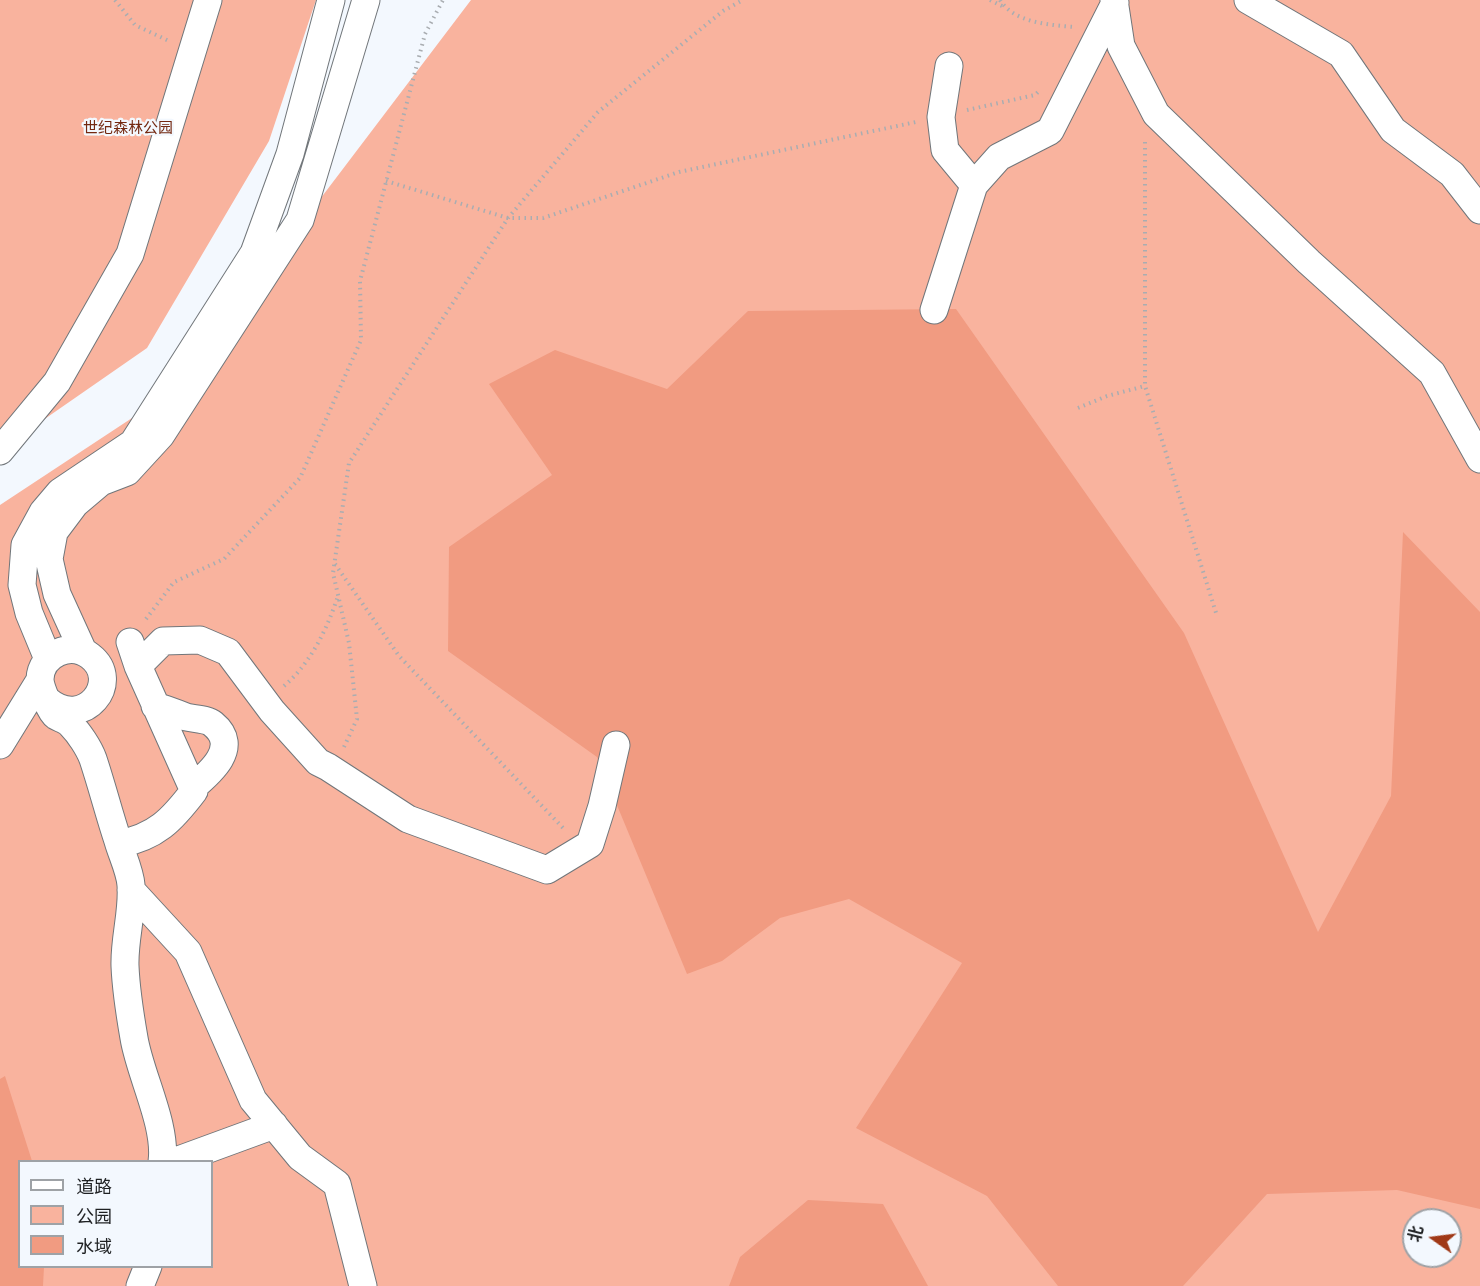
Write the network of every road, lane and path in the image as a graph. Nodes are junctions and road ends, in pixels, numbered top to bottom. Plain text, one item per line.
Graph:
1 (115, 0) edge
2 (208, 0) edge
3 (331, 0) edge
4 (366, 0) edge
5 (443, 0) edge
6 (743, 0) edge
7 (990, 0) edge
8 (1000, 0) edge
9 (1248, 0) edge
10 (1114, 1) edge
11 (1005, 8) junction
12 (1079, 28) dead end
13 (191, 52) junction
14 (949, 66) dead end
15 (1043, 87) dead end
16 (941, 117) junction
17 (1145, 140) dead end
18 (386, 181) junction
19 (974, 185) junction
20 (1480, 210) edge
21 (508, 218) junction
22 (934, 310) dead end
23 (1145, 386) junction
24 (1078, 408) dead end
25 (0, 451) edge
26 (1480, 459) edge
27 (335, 563) junction
28 (338, 596) junction
29 (1216, 616) dead end
30 (83, 651) junction
31 (134, 654) junction
32 (45, 680) junction
33 (265, 702) junction
34 (155, 706) junction
35 (0, 745) edge
36 (616, 745) dead end
37 (328, 767) junction
38 (192, 788) junction
39 (119, 844) junction
40 (582, 848) junction
41 (131, 890) junction
42 (274, 1125) junction
43 (162, 1160) edge
44 (175, 1160) edge
45 (147, 1268) edge
46 (140, 1286) edge
47 (363, 1286) edge

1 - 13 path
2 - 13 lane
3 - 32 lane
4 - 30 lane
5 - 18 path
6 - 21 path
7 - 11 path
8 - 11 path
9 - 20 lane
10 - 19 lane
10 - 26 lane
11 - 12 path
13 - 25 lane
14 - 16 lane
15 - 16 path
16 - 19 lane
16 - 21 path
17 - 23 path
18 - 21 path
18 - 31 path
19 - 22 lane
21 - 27 path
23 - 24 path
23 - 29 path
27 - 28 path
27 - 40 path
28 - 33 path
28 - 37 path
30 - 32 lane
30 - 32 lane
31 - 33 lane
31 - 34 lane
32 - 35 lane
32 - 39 lane
33 - 37 lane
34 - 38 lane
34 - 38 lane
36 - 40 lane
37 - 40 lane
38 - 39 lane
39 - 41 lane
41 - 42 lane
41 - 43 lane
42 - 44 lane
42 - 47 lane
45 - 46 lane

